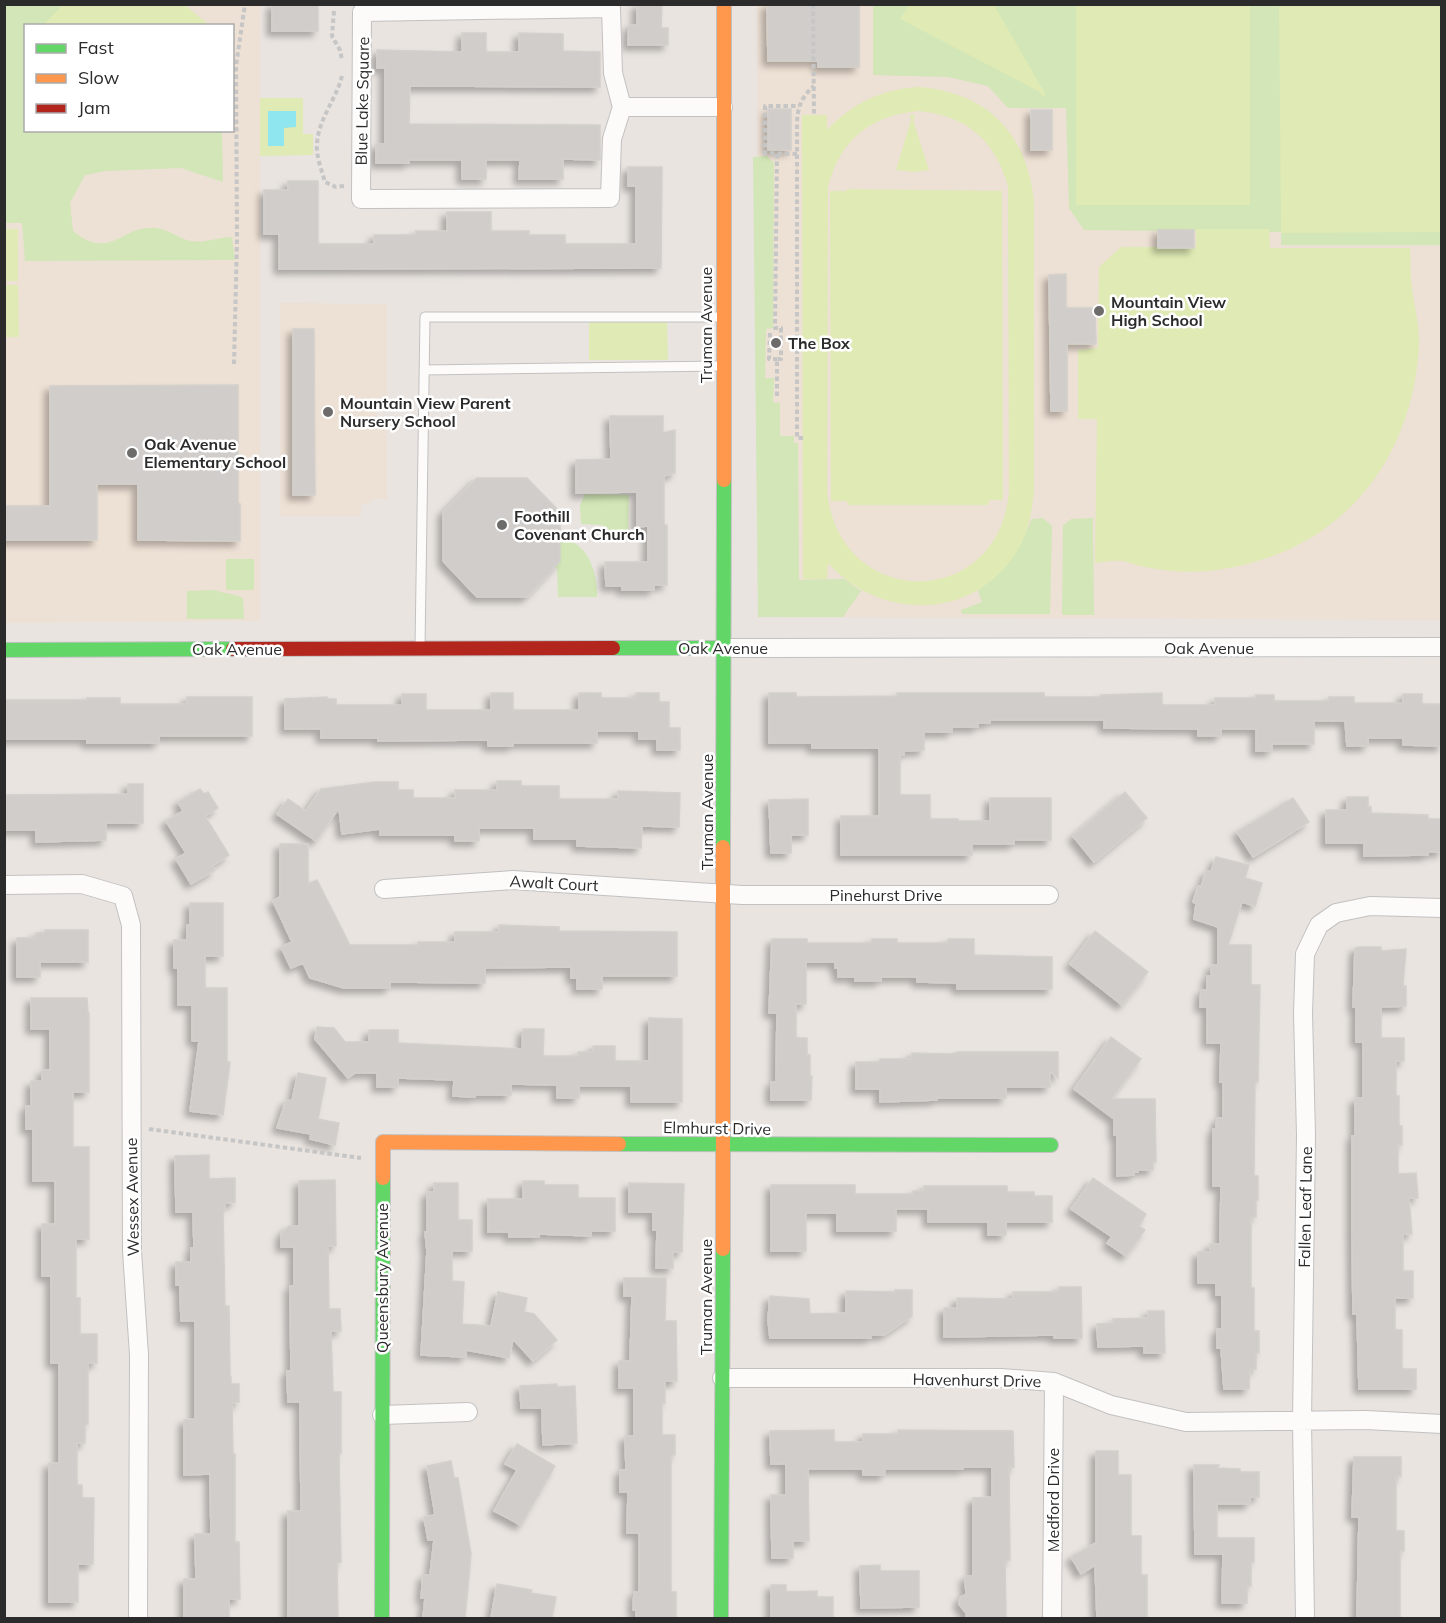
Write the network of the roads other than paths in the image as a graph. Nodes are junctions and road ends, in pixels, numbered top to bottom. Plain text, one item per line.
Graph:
1 (724, 4) edge
2 (622, 107) junction
3 (723, 107) junction
4 (723, 317) junction
5 (723, 366) junction
6 (424, 370) junction
7 (1442, 647) edge
8 (723, 648) junction
9 (420, 649) junction
10 (4, 650) edge
11 (4, 885) edge
12 (384, 889) dead end
13 (723, 894) junction
14 (1049, 895) dead end
15 (1442, 908) edge
16 (383, 1142) joint
17 (723, 1145) junction
18 (1052, 1145) dead end
19 (722, 1378) junction
20 (1054, 1382) junction
21 (468, 1412) dead end
22 (382, 1414) junction
23 (1302, 1421) junction
24 (1442, 1424) edge
25 (138, 1618) edge
26 (382, 1618) edge
27 (721, 1618) edge
28 (1052, 1618) edge
29 (1305, 1618) edge

1 - 3 street, Truman Avenue
2 - 2 street, Blue Lake Square
2 - 3 street
3 - 4 street, Truman Avenue
4 - 5 street, Truman Avenue
4 - 6 lane
5 - 6 lane
5 - 8 street, Truman Avenue
6 - 9 lane
7 - 8 street, Oak Avenue
8 - 9 street, Oak Avenue
8 - 13 street, Truman Avenue
9 - 10 street, Oak Avenue
11 - 25 street, Wessex Avenue
12 - 13 street, Awalt Court
13 - 14 street, Pinehurst Drive
13 - 17 street, Truman Avenue
15 - 23 street, Fallen Leaf Lane
16 - 17 street, Elmhurst Drive
16 - 22 street, Queensbury Avenue
17 - 18 street, Elmhurst Drive
17 - 19 street, Truman Avenue
19 - 20 street, Havenhurst Drive
19 - 27 street, Truman Avenue
20 - 23 street, Havenhurst Drive
20 - 28 street, Medford Drive
21 - 22 street
22 - 26 street, Queensbury Avenue
23 - 24 street, Havenhurst Drive
23 - 29 street, Fallen Leaf Lane

